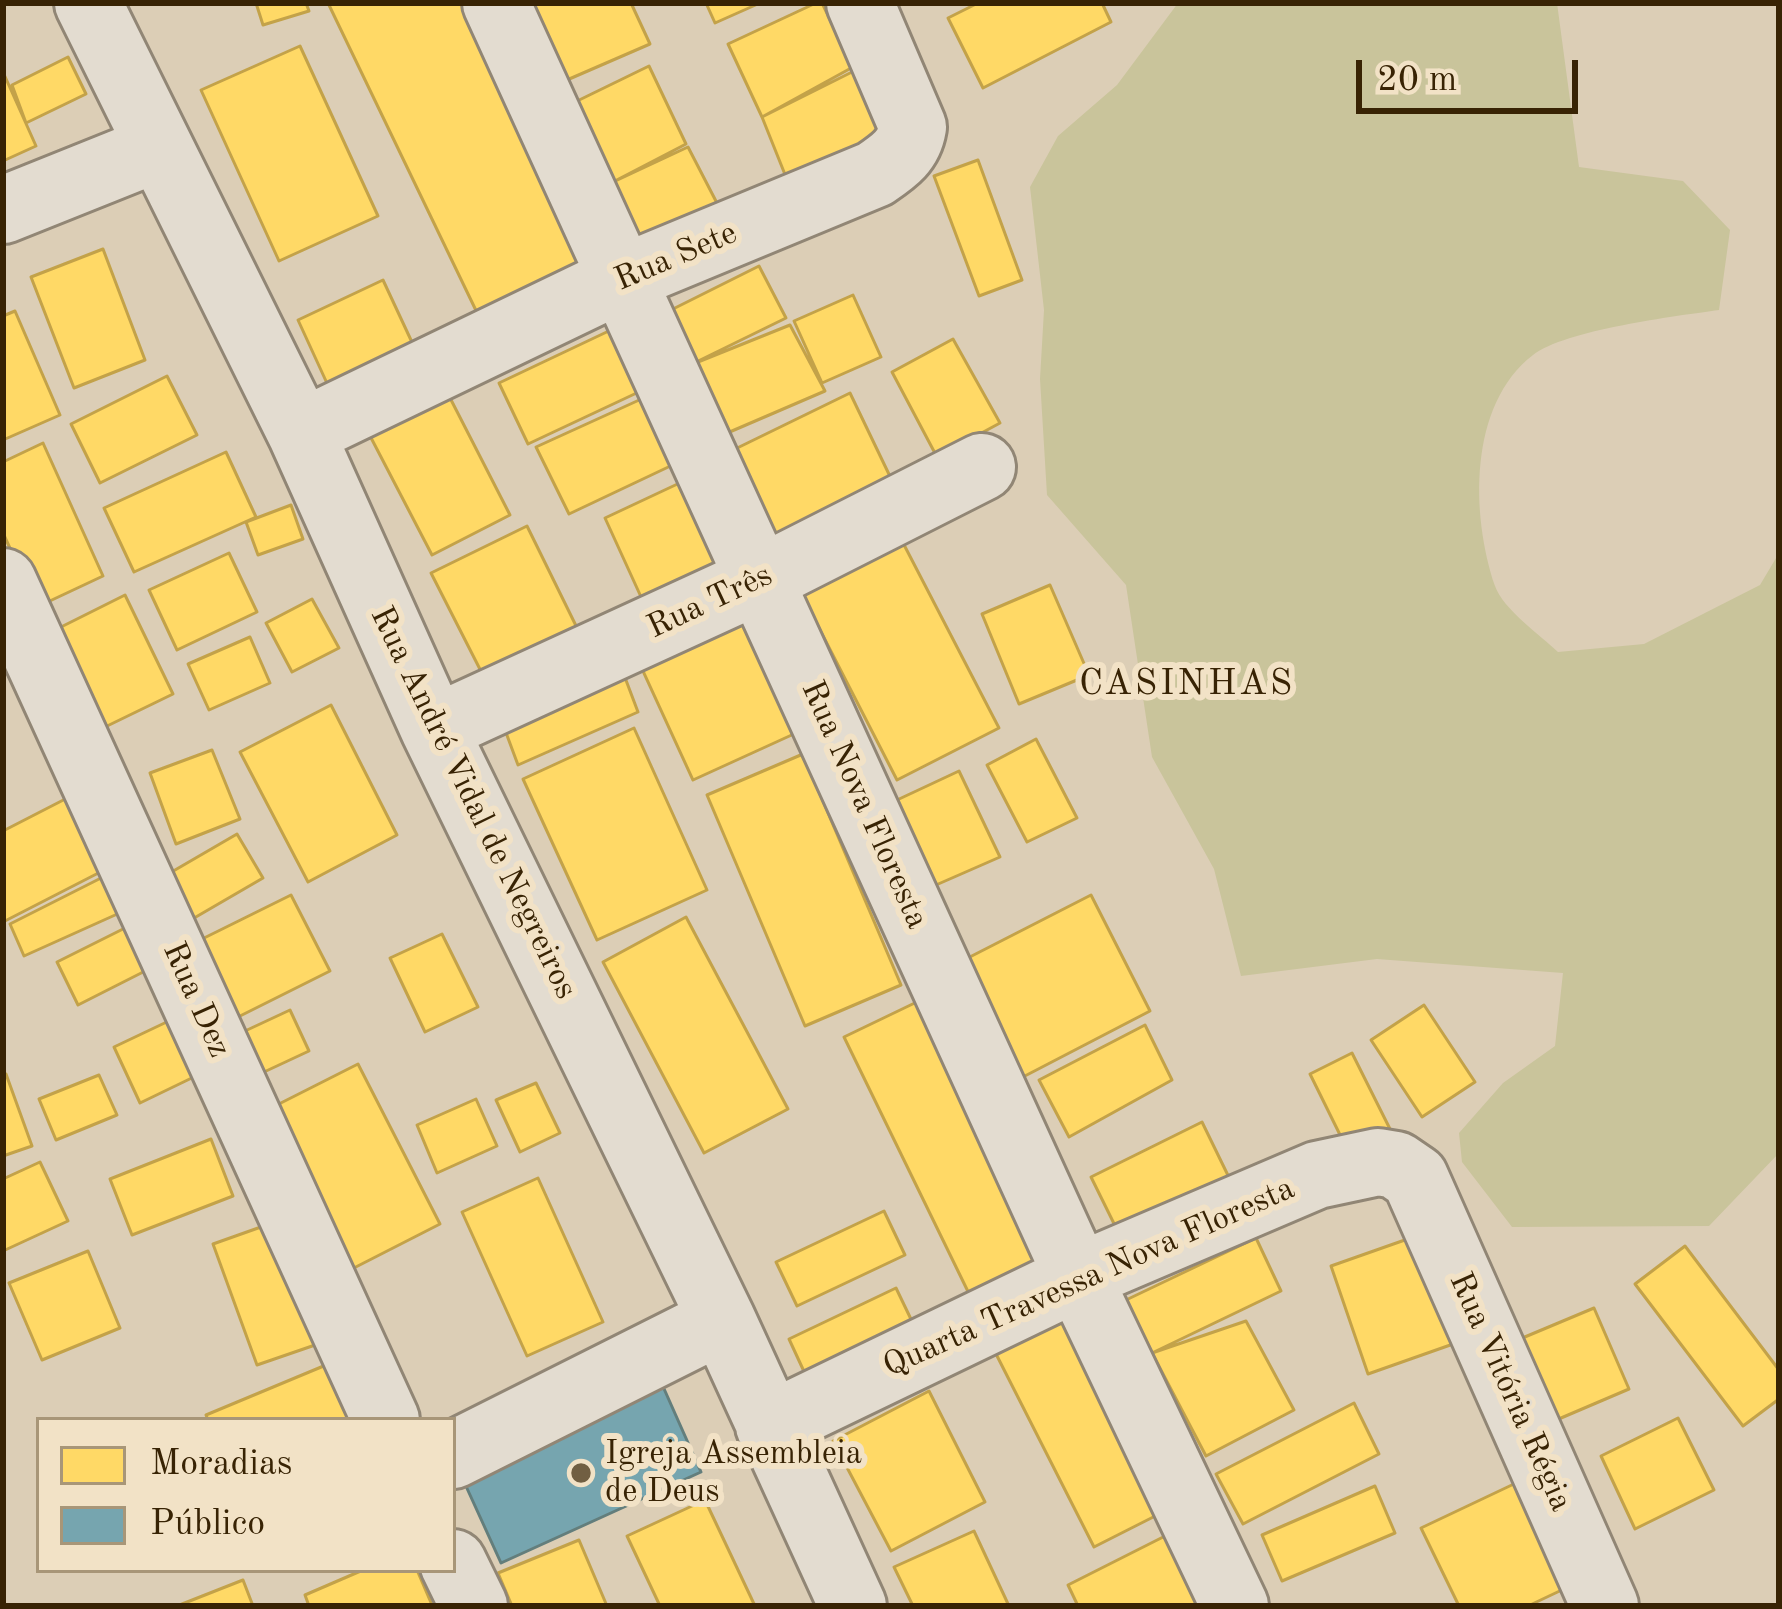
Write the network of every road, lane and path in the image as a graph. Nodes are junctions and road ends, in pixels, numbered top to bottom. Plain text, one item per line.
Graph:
1 (496, 3) edge
2 (877, 9) edge
3 (115, 22) edge
4 (158, 148) junction
5 (3, 210) edge
6 (621, 279) junction
7 (301, 434) junction
8 (982, 467) dead end
9 (761, 579) junction
10 (3, 582) edge
11 (434, 729) junction
12 (1414, 1178) joint
13 (1078, 1277) junction
14 (722, 1320) junction
15 (385, 1417) edge
16 (769, 1426) junction
17 (456, 1453) edge
18 (456, 1569) edge
19 (474, 1606) edge
20 (853, 1606) edge
21 (1235, 1606) edge
22 (1605, 1606) edge

1 - 6 street, Rua Nova Floresta
2 - 6 street, Rua Sete
3 - 4 street, Rua André Vidal de Negreiros
4 - 5 street
4 - 7 street, Rua André Vidal de Negreiros
6 - 7 street, Rua Sete
6 - 9 street, Rua Nova Floresta
7 - 11 street, Rua André Vidal de Negreiros
8 - 9 street, Rua Três
9 - 11 street, Rua Três
9 - 13 street, Rua Nova Floresta
10 - 15 street, Rua Dez
11 - 14 street, Rua André Vidal de Negreiros
12 - 13 street, Quarta Travessa Nova Floresta
12 - 22 street, Rua Vitória Régia
13 - 16 street, Quarta Travessa Nova Floresta
13 - 21 street, Rua Nova Floresta
14 - 16 street, Rua André Vidal de Negreiros
14 - 17 street
16 - 20 street, Rua André Vidal de Negreiros
18 - 19 street

